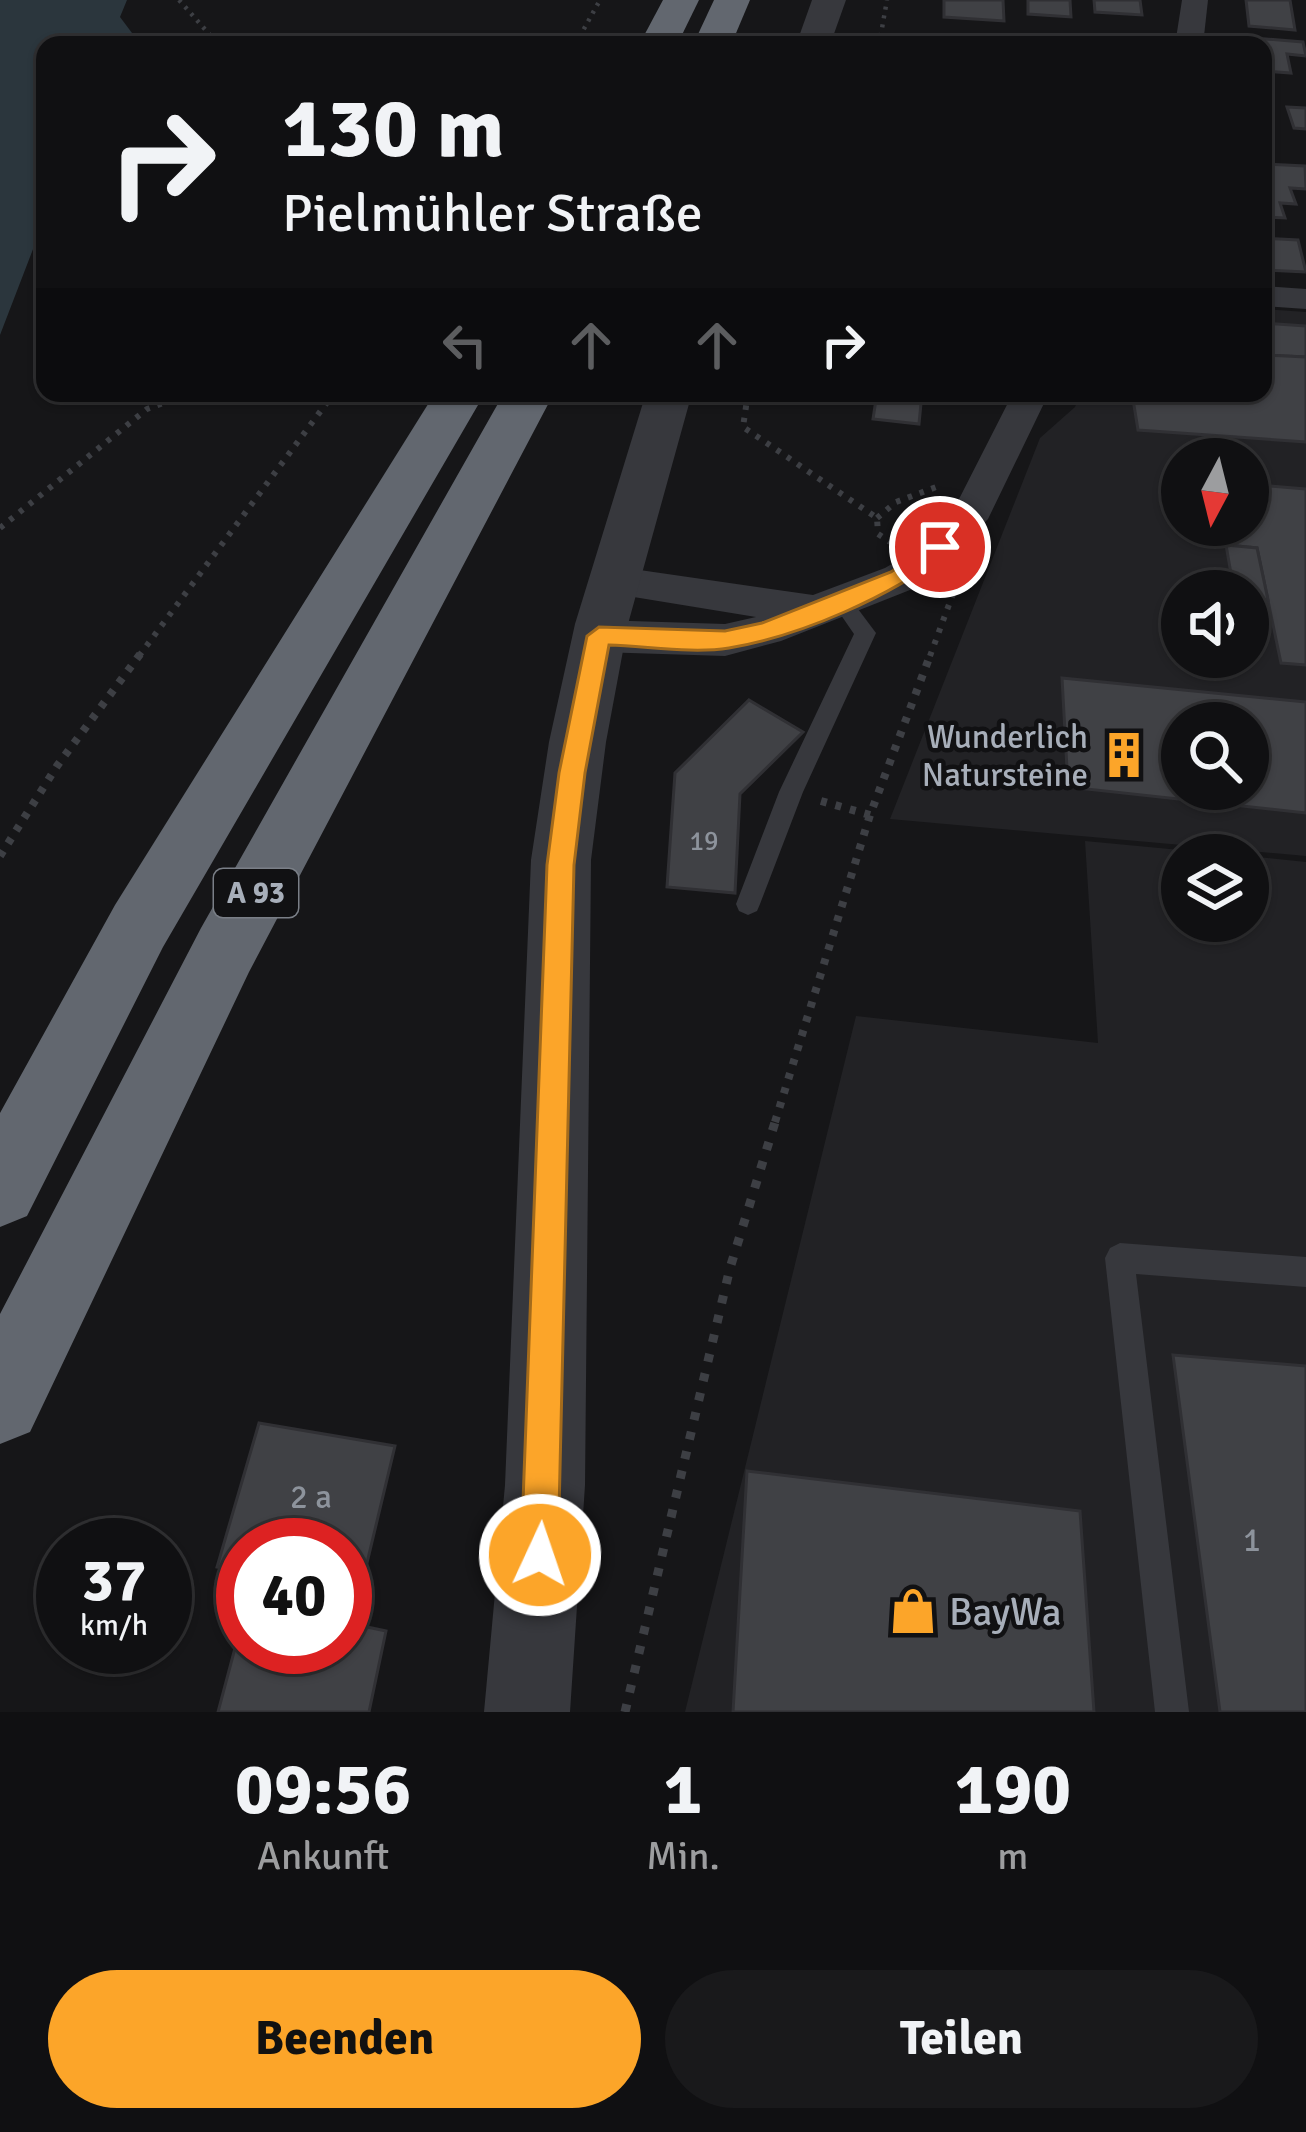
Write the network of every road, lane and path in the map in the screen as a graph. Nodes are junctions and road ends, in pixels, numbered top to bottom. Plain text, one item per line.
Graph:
1 (178, 0) edge
2 (600, 0) edge
3 (681, 0) edge
4 (732, 0) edge
5 (829, 0) edge
6 (887, 0) edge
7 (1195, 0) edge
8 (211, 36) edge
9 (579, 36) edge
10 (663, 36) edge
11 (716, 36) edge
12 (816, 36) edge
13 (881, 36) edge
14 (1190, 36) edge
15 (1272, 297) edge
16 (1306, 299) edge
17 (166, 402) edge
18 (327, 402) edge
19 (455, 402) edge
20 (524, 402) edge
21 (666, 402) edge
22 (747, 402) edge
23 (1027, 402) edge
24 (877, 518) dead end
25 (0, 528) edge
26 (953, 593) dead end
27 (828, 606) junction
28 (605, 609) junction
29 (791, 792) junction
30 (870, 814) junction
31 (0, 856) edge
32 (748, 904) dead end
33 (0, 1189) edge
34 (1306, 1272) edge
35 (0, 1402) edge
36 (527, 1712) edge
37 (625, 1712) edge
38 (1172, 1712) edge

1 - 8 path
2 - 9 path
3 - 10 highway
4 - 11 highway
5 - 12 street
6 - 13 path
7 - 14 street
15 - 16 street
17 - 25 path
18 - 31 path
19 - 33 highway, A 93
20 - 35 highway, A 93
21 - 28 street
22 - 24 path
23 - 27 street
26 - 30 path
27 - 28 street
27 - 29 lane
28 - 36 street
29 - 30 path
29 - 32 lane
30 - 37 path
34 - 38 lane

